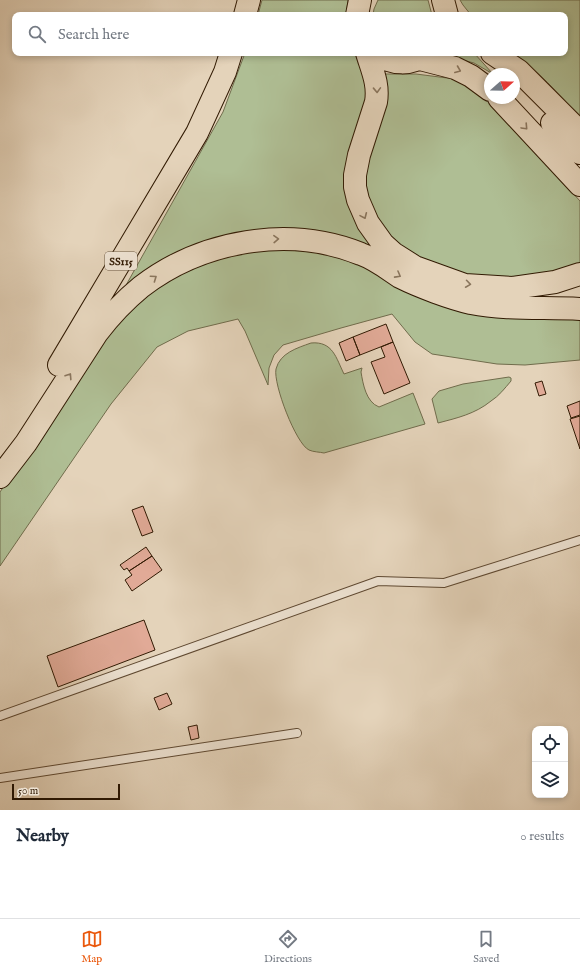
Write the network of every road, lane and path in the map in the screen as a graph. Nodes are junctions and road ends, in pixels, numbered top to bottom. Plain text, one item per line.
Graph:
1 (249, 0) edge
2 (245, 12) edge
3 (230, 56) edge
4 (368, 56) edge
5 (380, 56) edge
6 (425, 56) edge
7 (490, 56) edge
8 (496, 56) edge
9 (501, 68) edge
10 (484, 86) edge
11 (520, 88) edge
12 (505, 104) edge
13 (580, 132) edge
14 (580, 153) edge
15 (580, 186) edge
16 (580, 274) edge
17 (580, 309) edge
18 (0, 464) edge
19 (0, 477) edge
20 (580, 540) edge
21 (0, 716) edge
22 (297, 734) dead end
23 (0, 778) edge

1 - 2 main road
3 - 18 main road, SS115
4 -> 16 main road
5 - 6 main road
6 -> 10 main road
7 - 9 main road
8 - 13 main road
11 - 14 main road
12 -> 15 main road
19 -> 17 main road
20 - 21 lane
22 - 23 lane

